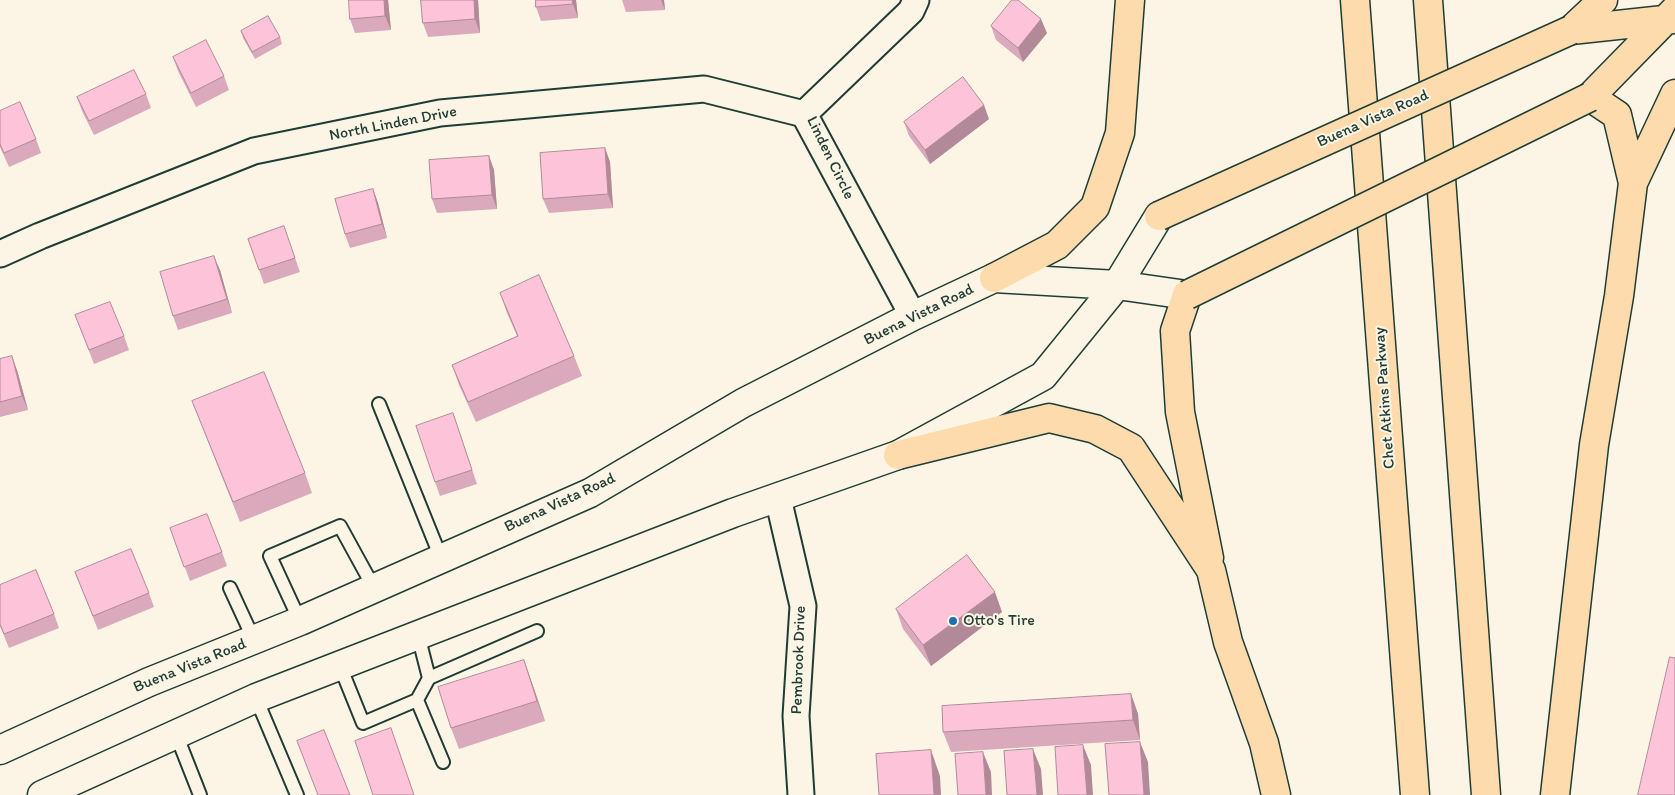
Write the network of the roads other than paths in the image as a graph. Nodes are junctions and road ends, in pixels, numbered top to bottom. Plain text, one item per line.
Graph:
1 (916, 0) edge
2 (1130, 0) edge
3 (1355, 0) edge
4 (1428, 0) edge
5 (1603, 0) edge
6 (1672, 16) edge
7 (1570, 30) junction
8 (1675, 94) edge
9 (1590, 97) junction
10 (804, 114) junction
11 (1634, 183) junction
12 (0, 254) edge
13 (994, 278) junction
14 (1118, 284) junction
15 (1187, 295) junction
16 (913, 316) junction
17 (379, 404) dead end
18 (898, 455) junction
19 (778, 498) junction
20 (441, 558) junction
21 (1211, 570) junction
22 (230, 588) dead end
23 (374, 588) junction
24 (300, 621) junction
25 (537, 631) dead end
26 (418, 635) junction
27 (254, 640) junction
28 (340, 666) junction
29 (429, 678) junction
30 (256, 698) junction
31 (417, 700) junction
32 (176, 734) junction
33 (0, 750) edge
34 (443, 762) dead end
35 (42, 795) edge
36 (200, 795) edge
37 (297, 795) edge
38 (801, 795) edge
39 (1276, 795) edge
40 (1415, 795) edge
41 (1486, 795) edge
42 (1555, 795) edge

1 - 10 street, Linden Circle
2 - 13 main road
3 - 40 main road, Chet Atkins Parkway
4 - 41 main road
5 - 7 main road
6 - 7 main road, Buena Vista Road
6 - 9 main road, Buena Vista Road
7 - 14 main road, Buena Vista Road, bridge
8 - 11 main road
9 - 11 main road
9 - 15 main road, Buena Vista Road, bridge
10 - 12 street, North Linden Drive
10 - 16 street, Linden Circle
11 - 42 main road
13 - 14 main road, Buena Vista Road
13 - 16 main road, Buena Vista Road
14 - 15 main road, Buena Vista Road
14 - 18 main road, Buena Vista Road
15 - 21 main road
16 - 20 main road, Buena Vista Road
17 - 20 lane
18 - 19 main road, Buena Vista Road
18 - 21 main road
19 - 26 main road, Buena Vista Road
19 - 38 street, Pembrook Drive
20 - 23 main road, Buena Vista Road
21 - 39 main road
22 - 27 lane
23 - 24 main road, Buena Vista Road
23 - 24 lane
24 - 27 main road, Buena Vista Road
25 - 29 lane
26 - 28 main road, Buena Vista Road
26 - 29 lane
27 - 33 main road, Buena Vista Road
28 - 30 main road, Buena Vista Road
28 - 31 lane
29 - 31 lane
30 - 32 main road, Buena Vista Road
30 - 37 lane
31 - 34 lane
32 - 35 main road, Buena Vista Road
32 - 36 lane

